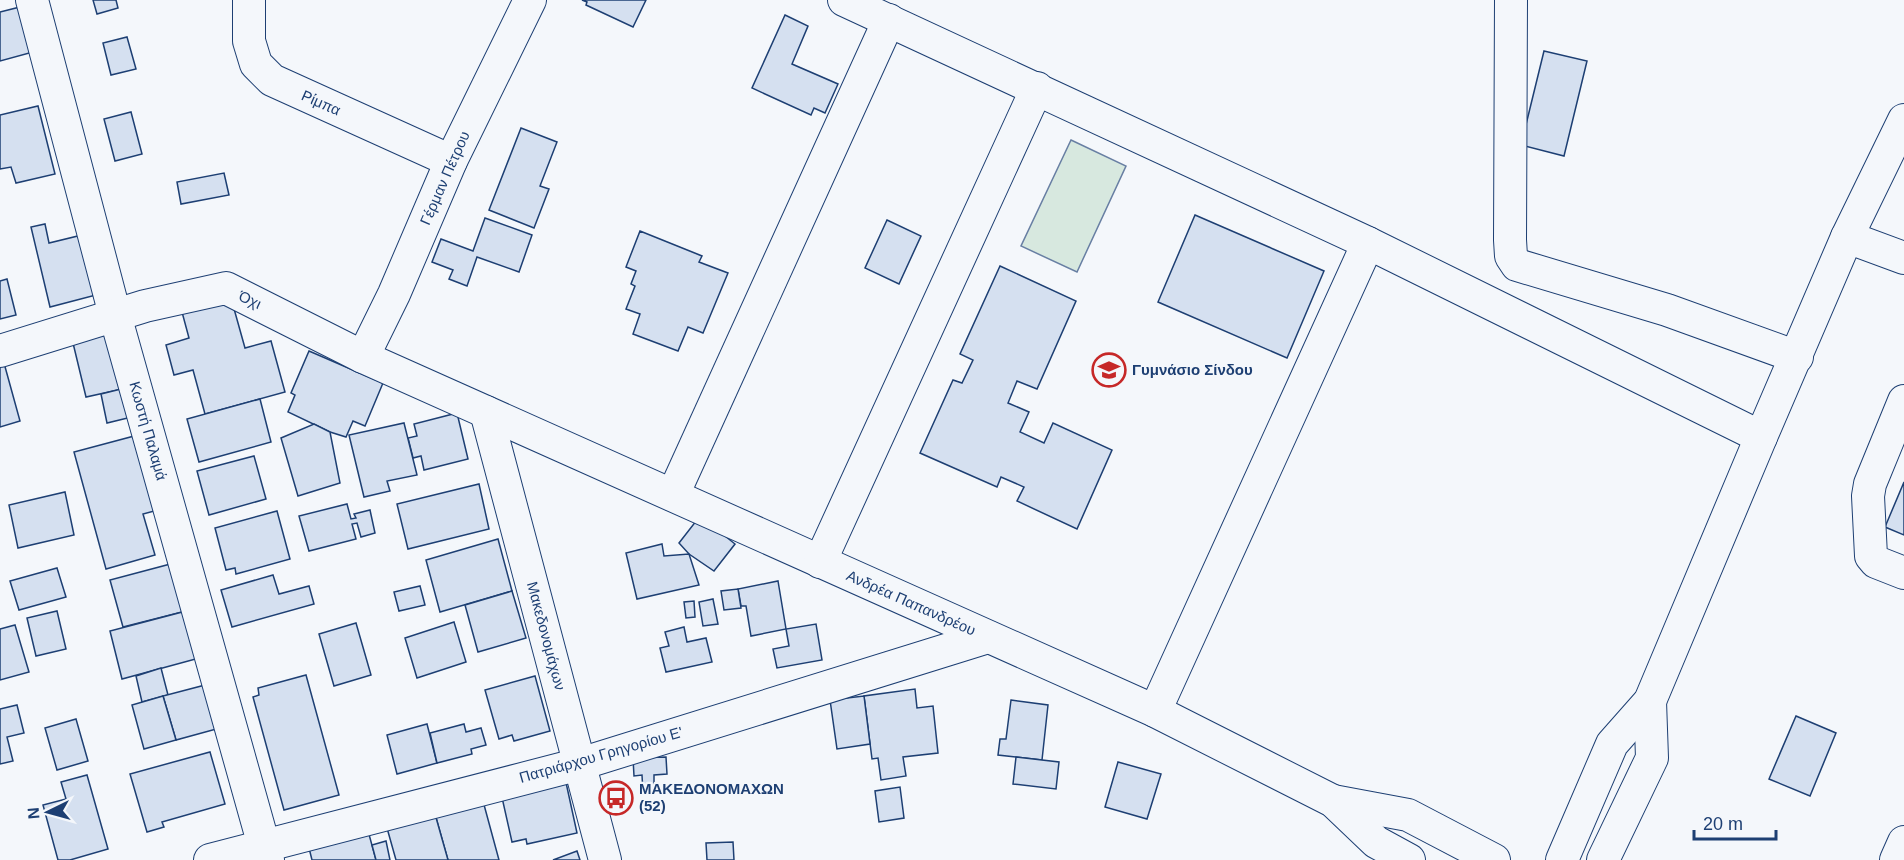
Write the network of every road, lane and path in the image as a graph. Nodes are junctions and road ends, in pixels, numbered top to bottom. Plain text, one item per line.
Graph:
1 (32, 0) edge
2 (249, 0) edge
3 (530, 0) edge
4 (844, 0) edge
5 (1511, 0) edge
6 (889, 20) junction
7 (1037, 88) junction
8 (1904, 120) edge
9 (451, 161) junction
10 (1847, 237) junction
11 (1368, 243) junction
12 (1904, 258) edge
13 (115, 315) junction
14 (0, 351) edge
15 (363, 357) junction
16 (1797, 357) junction
17 (1904, 402) edge
18 (486, 412) junction
19 (1761, 437) junction
20 (673, 495) junction
21 (820, 562) junction
22 (1904, 573) edge
23 (988, 637) junction
24 (1650, 701) junction
25 (1155, 711) junction
26 (580, 764) junction
27 (1333, 801) junction
28 (1904, 842) edge
29 (1379, 851) edge
30 (266, 853) edge
31 (210, 860) edge
32 (605, 860) edge
33 (1409, 860) edge
34 (1494, 860) edge
35 (1562, 860) edge
36 (1603, 860) edge
37 (1896, 860) edge

1 - 13 street, Κωστή Παλαμά
2 - 9 street, Ρίμπα
3 - 9 street, Γέρμαν Πέτρου
4 - 6 street
5 - 16 street
6 - 7 street
6 - 20 street
7 - 11 street
7 - 21 street
8 - 10 street
9 - 15 street, Γέρμαν Πέτρου
10 - 12 street
10 - 16 street
11 - 19 street
11 - 25 street
13 - 14 street, Όχι
13 - 15 street, Όχι
13 - 30 street, Κωστή Παλαμά
15 - 18 street, Όχι
16 - 19 street
17 - 22 street
18 - 20 street, Ανδρέα Παπανδρέου
18 - 26 street, Μακεδονομάχων
19 - 24 street
20 - 21 street, Ανδρέα Παπανδρέου
21 - 23 street, Ανδρέα Παπανδρέου
23 - 25 street, Ανδρέα Παπανδρέου
23 - 26 street, Πατριάρχου Γρηγορίου Ε'
24 - 35 street
24 - 36 street
25 - 27 street, Ανδρέα Παπανδρέου
26 - 30 street, Πατριάρχου Γρηγορίου Ε'
26 - 32 street, Μακεδονομάχων
27 - 29 street, Ανδρέα Παπανδρέου
27 - 34 street, Ανδρέα Παπανδρέου
28 - 37 street
29 - 33 street, Ανδρέα Παπανδρέου
30 - 31 street, Πατριάρχου Γρηγορίου Ε'

